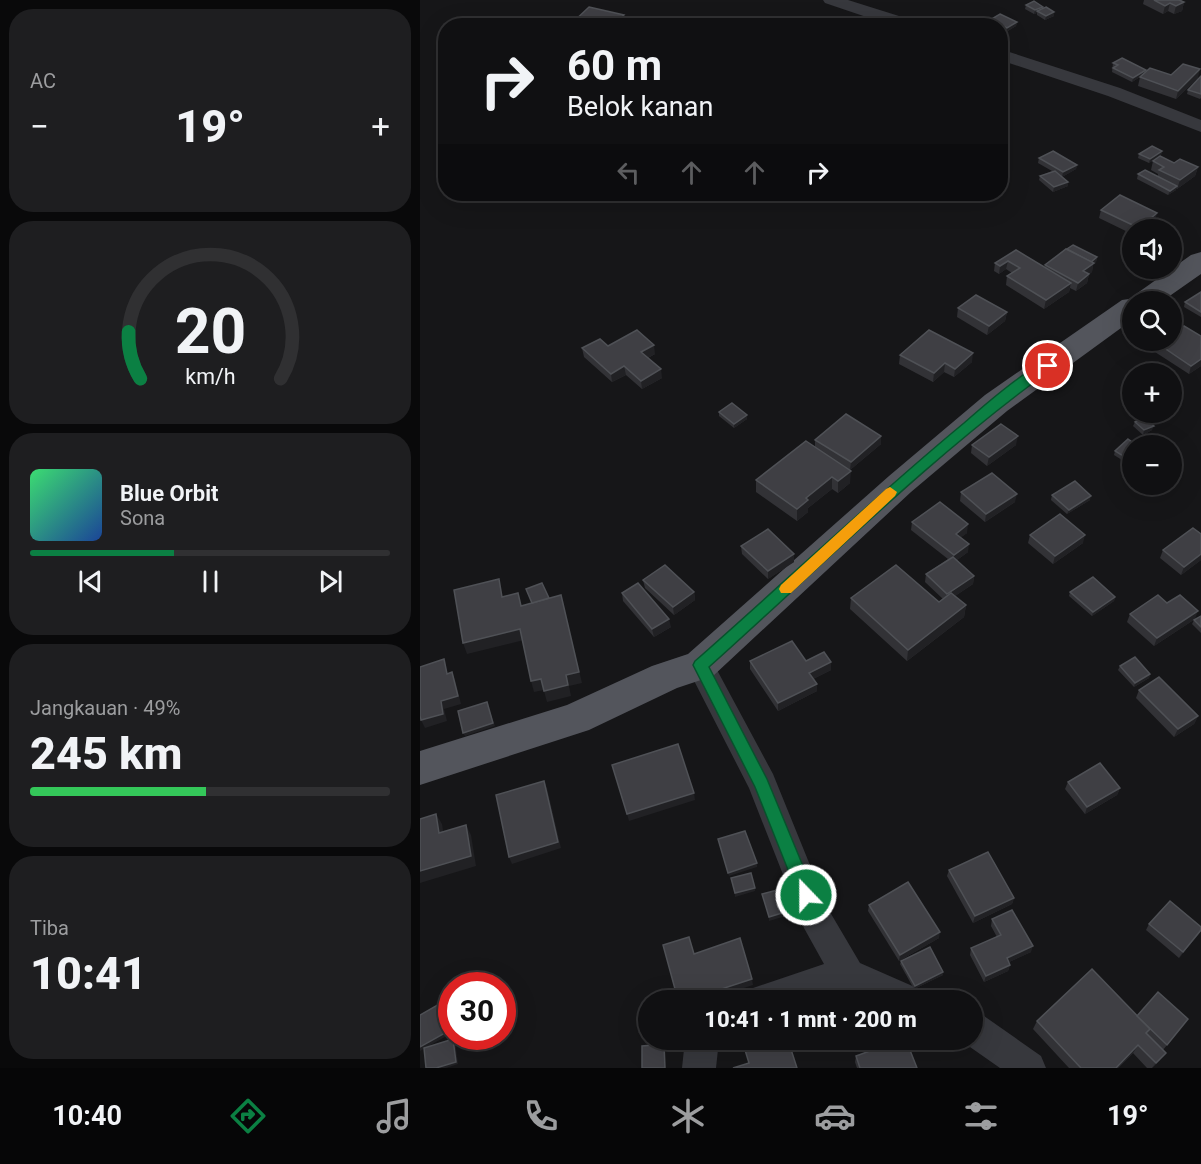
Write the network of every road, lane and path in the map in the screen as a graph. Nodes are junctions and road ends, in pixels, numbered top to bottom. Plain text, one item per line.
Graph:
1 (831, 0) edge
2 (887, 18) edge
3 (1008, 57) edge
4 (1201, 126) edge
5 (1201, 261) edge
6 (1157, 291) edge
7 (1122, 314) edge
8 (700, 665) junction
9 (420, 768) edge
10 (848, 975) junction
11 (795, 990) edge
12 (882, 990) edge
13 (983, 1036) edge
14 (701, 1050) edge
15 (699, 1068) edge
16 (1029, 1068) edge

1 - 2 street
3 - 4 street
5 - 6 main road
7 - 8 main road
8 - 9 main road
8 - 10 street
10 - 11 street
10 - 12 street
13 - 16 street
14 - 15 street

